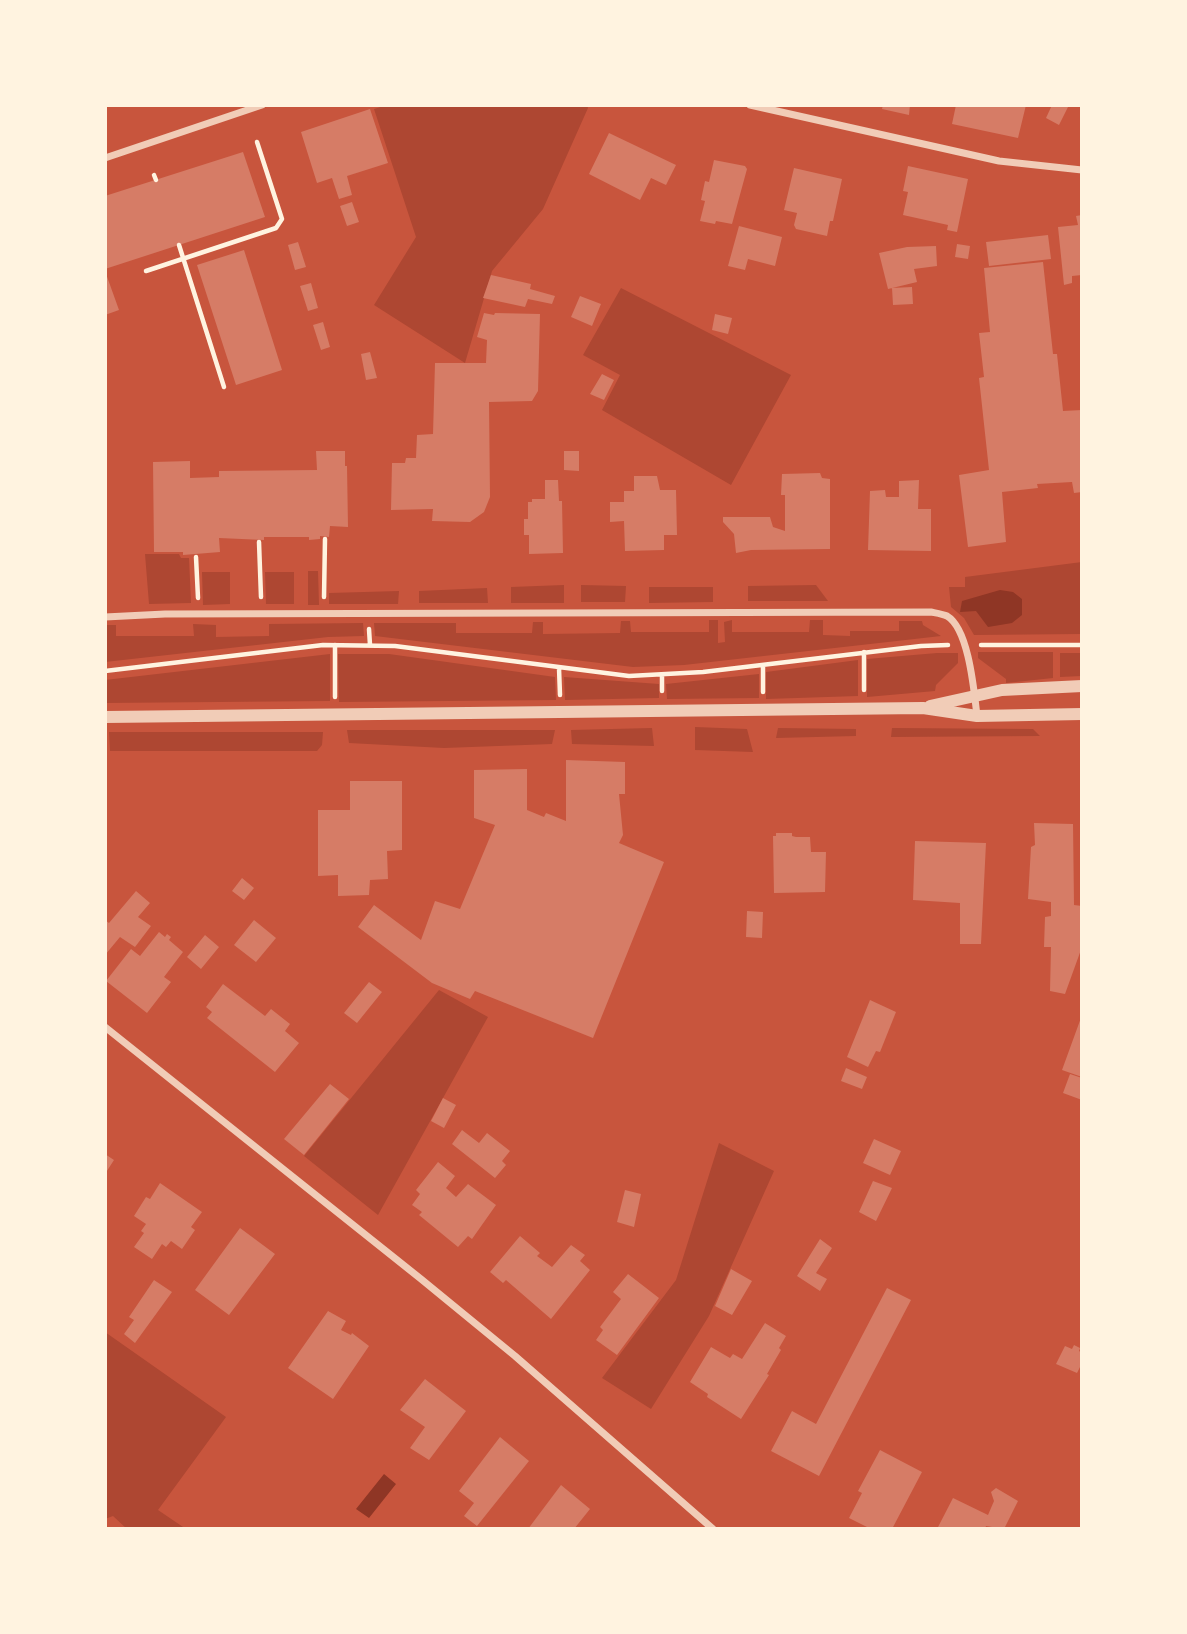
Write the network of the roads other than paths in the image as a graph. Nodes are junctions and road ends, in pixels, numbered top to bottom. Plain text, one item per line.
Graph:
1 (262, 105) edge
2 (750, 105) edge
3 (105, 158) edge
4 (1082, 170) edge
5 (105, 617) edge
6 (1082, 686) edge
7 (975, 695) junction
8 (923, 708) junction
9 (1082, 714) edge
10 (977, 716) junction
11 (105, 717) edge
12 (105, 1027) edge
13 (713, 1529) edge

1 - 3 street
2 - 4 street
5 - 7 street
6 - 7 street
7 - 8 street
7 - 10 street
8 - 10 street
8 - 11 street
9 - 10 street
12 - 13 street

